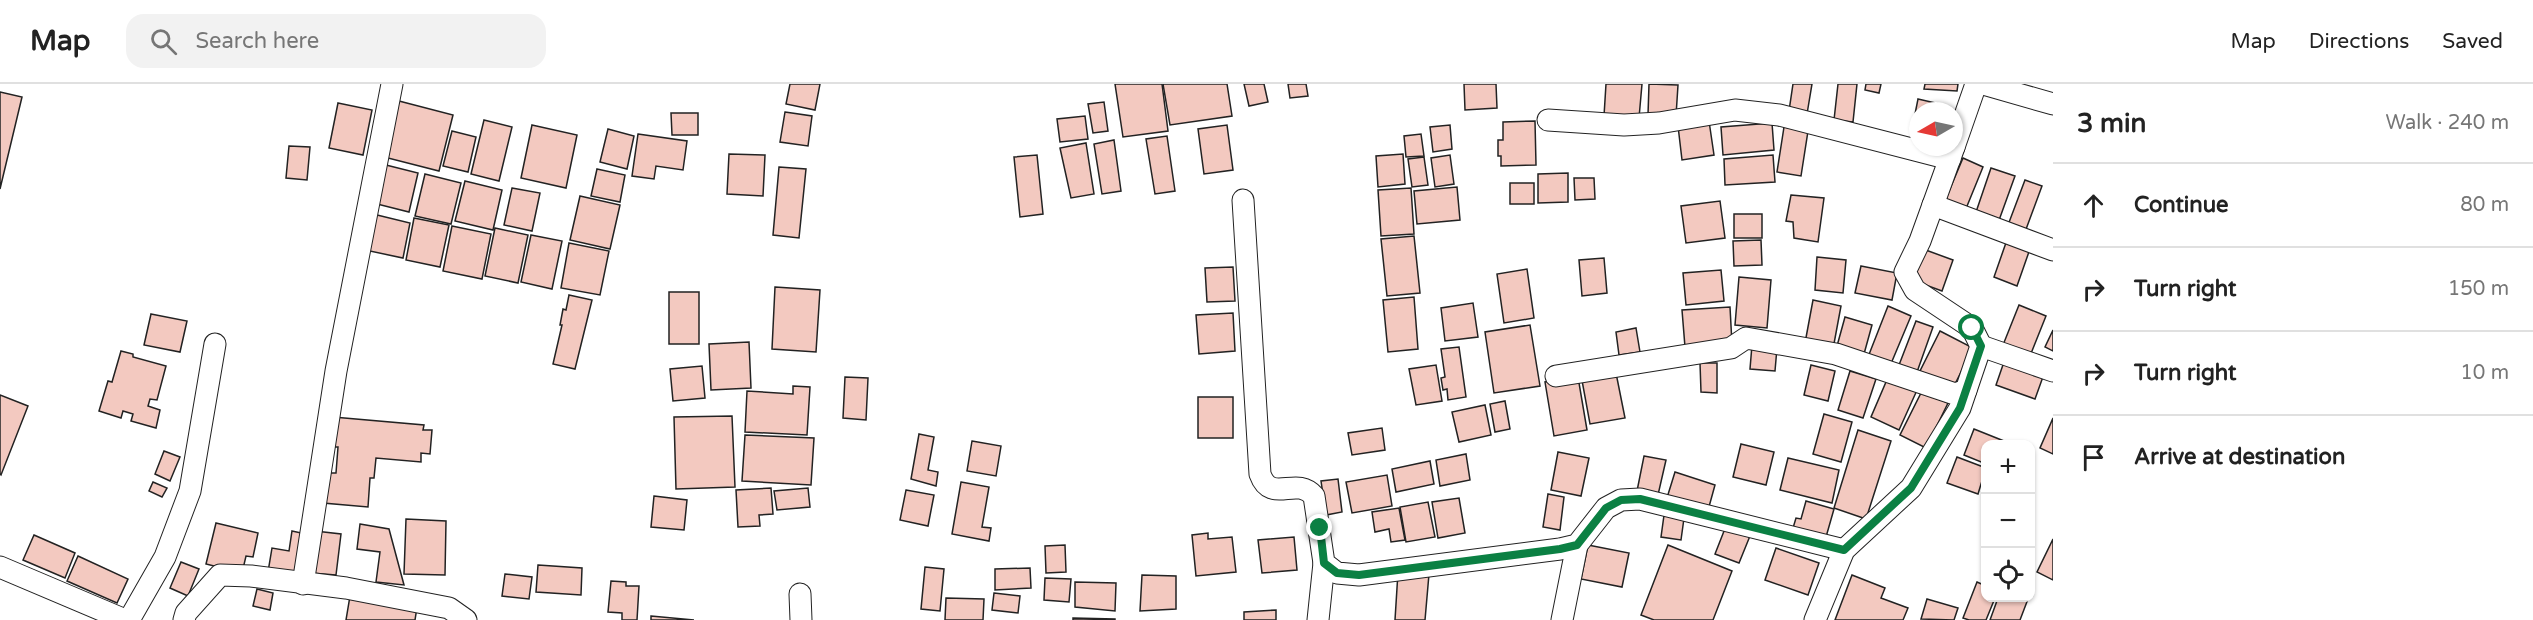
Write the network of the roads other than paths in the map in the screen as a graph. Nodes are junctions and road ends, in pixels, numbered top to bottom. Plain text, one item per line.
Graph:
1 (392, 84) edge
2 (1976, 84) edge
3 (1983, 84) edge
4 (2053, 104) edge
5 (1548, 120) dead end
6 (1963, 120) edge
7 (1909, 142) edge
8 (1950, 156) edge
9 (1243, 200) dead end
10 (1933, 205) junction
11 (2053, 250) edge
12 (215, 345) dead end
13 (1981, 346) junction
14 (2053, 371) edge
15 (1556, 376) dead end
16 (1966, 390) junction
17 (1577, 545) junction
18 (1844, 550) junction
19 (1324, 563) junction
20 (0, 567) edge
21 (303, 584) junction
22 (800, 594) dead end
23 (127, 620) edge
24 (184, 620) edge
25 (466, 620) edge
26 (801, 620) edge
27 (1318, 620) edge
28 (1562, 620) edge
29 (1815, 620) edge

1 - 21 street
2 - 6 street
3 - 4 street
5 - 7 street
8 - 10 street
9 - 19 street
10 - 11 street
10 - 13 street
12 - 23 street
13 - 14 street
13 - 16 street
15 - 16 street
16 - 18 street
17 - 18 street
17 - 19 street
17 - 28 street
18 - 29 street
19 - 27 street
20 - 23 street
21 - 24 street
21 - 25 street
22 - 26 street

